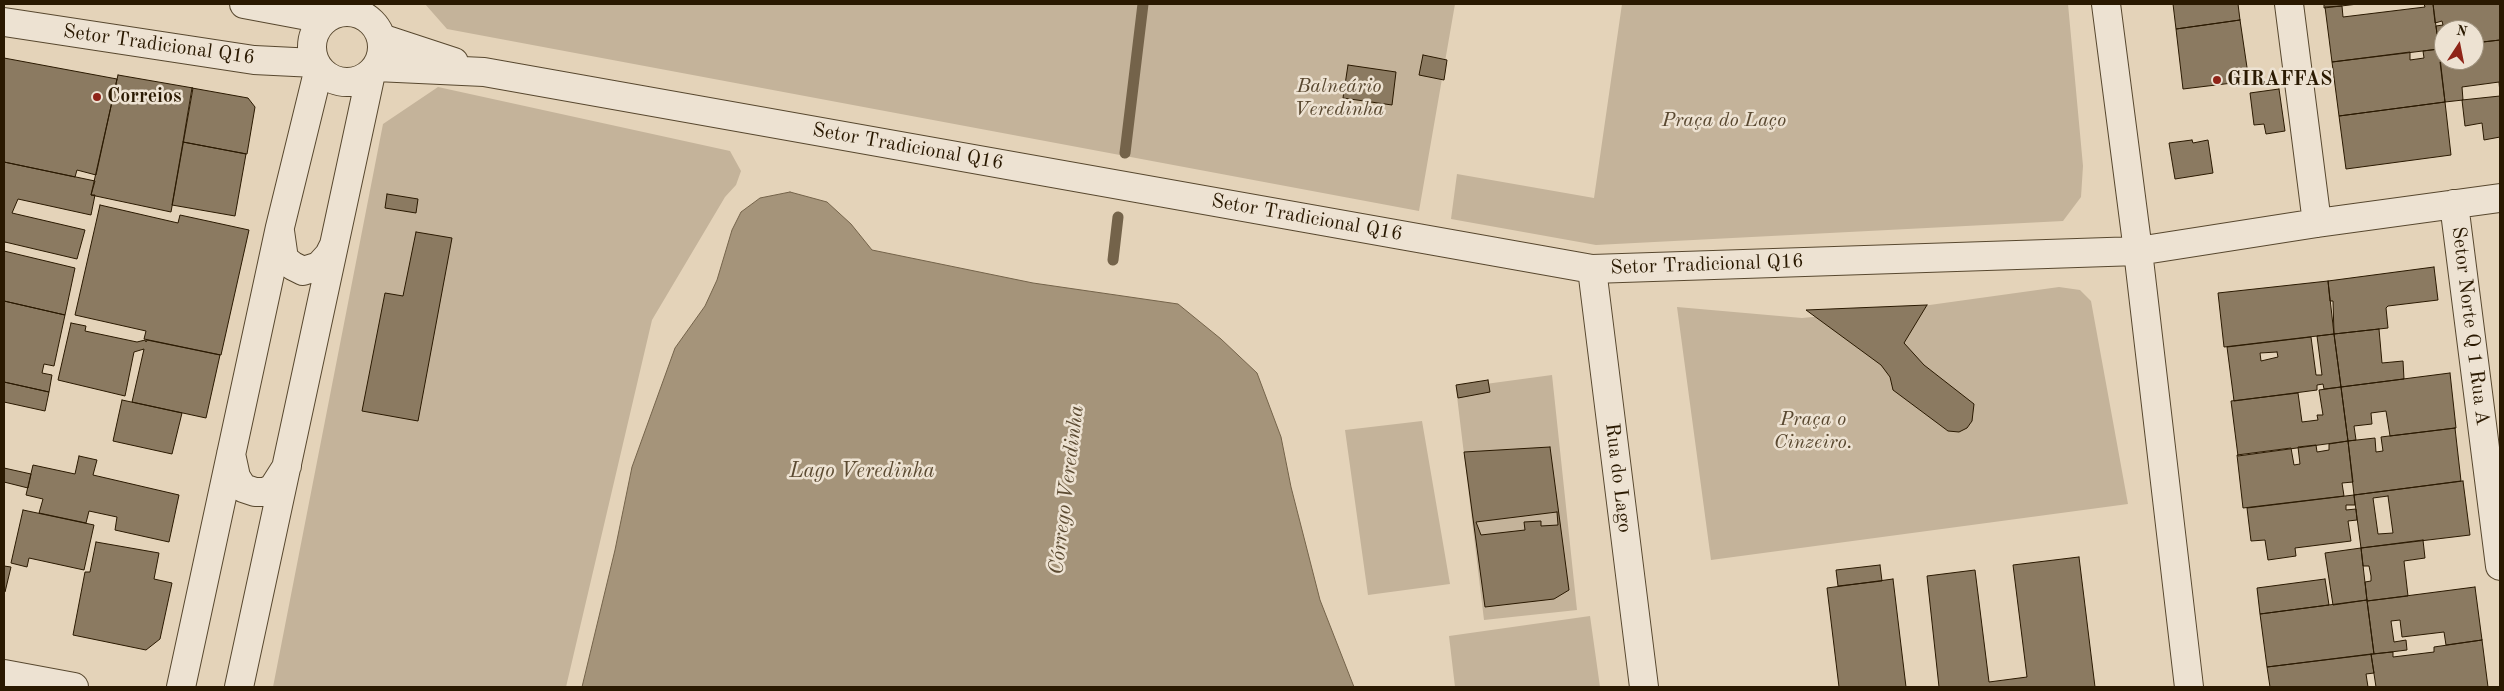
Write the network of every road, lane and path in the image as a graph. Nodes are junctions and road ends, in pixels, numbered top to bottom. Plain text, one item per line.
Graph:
1 (244, 4) edge
2 (2106, 4) edge
3 (2289, 4) edge
4 (330, 12) edge
5 (4, 22) edge
6 (381, 24) edge
7 (317, 65) junction
8 (374, 70) junction
9 (484, 72) junction
10 (2500, 198) edge
11 (2454, 204) junction
12 (2317, 223) junction
13 (280, 227) junction
14 (336, 240) junction
15 (2138, 251) junction
16 (1592, 269) junction
17 (231, 454) junction
18 (288, 465) junction
19 (2500, 566) edge
20 (4, 674) edge
21 (74, 687) edge
22 (181, 687) edge
23 (239, 687) edge
24 (1644, 687) edge
25 (2189, 687) edge

1 - 4 street
2 - 15 street
3 - 12 street
4 - 6 street
4 - 7 street
5 - 7 street, Setor Tradicional Q16
6 - 8 street
6 - 9 street, Setor Tradicional Q16
7 - 8 street
7 - 13 street
8 - 9 street, Setor Tradicional Q16
8 - 14 street
9 - 16 street, Setor Tradicional Q16
10 - 11 street, Setor Tradicional Q16
11 - 12 street, Setor Tradicional Q16
11 - 19 street, Setor Norte Q 1 Rua A
12 - 15 street, Setor Tradicional Q16
13 - 14 street
13 - 17 street
14 - 18 street
15 - 16 street, Setor Tradicional Q16
15 - 25 street
16 - 24 street, Rua do Lago
17 - 18 street
17 - 22 street
18 - 23 street
20 - 21 street

